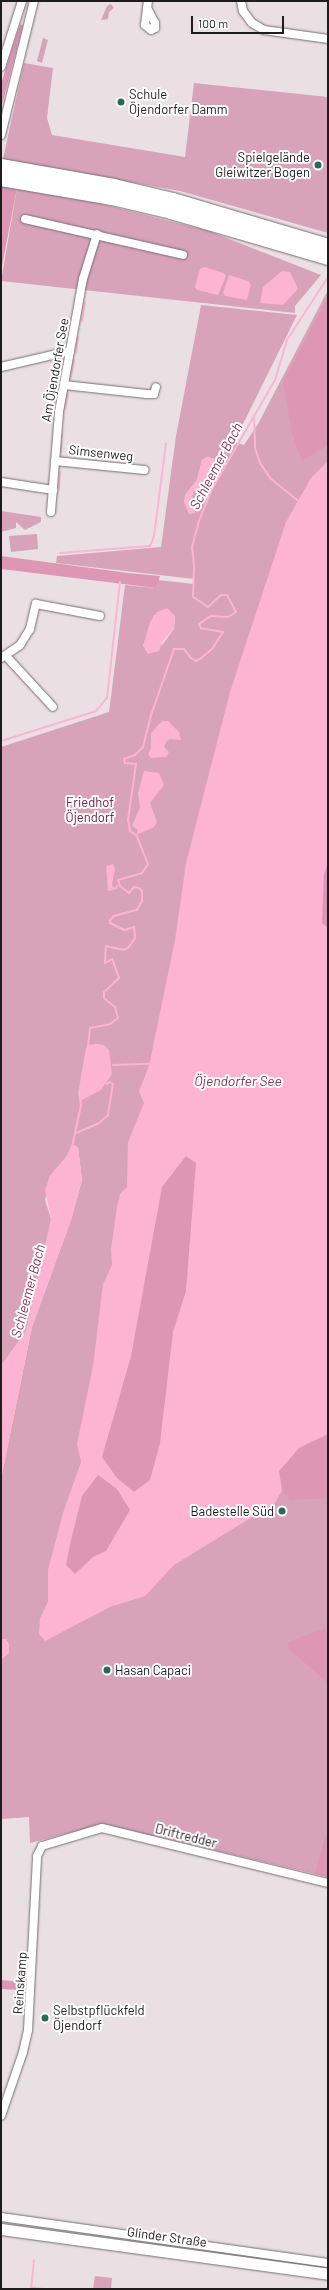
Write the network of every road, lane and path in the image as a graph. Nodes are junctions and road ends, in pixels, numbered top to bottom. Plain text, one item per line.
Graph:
1 (22, 1) edge
2 (34, 1) edge
3 (242, 1) edge
4 (328, 39) edge
5 (1, 67) edge
6 (1, 135) edge
7 (1, 166) edge
8 (1, 178) edge
9 (25, 219) dead end
10 (97, 234) junction
11 (328, 246) edge
12 (183, 255) dead end
13 (328, 258) edge
14 (70, 351) junction
15 (1, 367) edge
16 (64, 385) junction
17 (156, 387) dead end
18 (56, 461) junction
19 (145, 470) dead end
20 (1, 482) edge
21 (53, 490) junction
22 (51, 512) dead end
23 (100, 616) dead end
24 (3, 657) edge
25 (53, 708) dead end
26 (40, 1848) joint
27 (328, 1883) edge
28 (1, 2116) edge
29 (1, 2217) edge
30 (1, 2229) edge
31 (328, 2263) edge
32 (328, 2274) edge

1 - 5 street
2 - 6 street
3 - 4 street
7 - 11 highway
8 - 13 highway
9 - 10 street
10 - 12 street
10 - 14 street, Am Öjendorfer See
14 - 15 street
14 - 16 street, Am Öjendorfer See
16 - 17 street
16 - 18 street, Am Öjendorfer See
18 - 19 street, Simsenweg
18 - 21 street, Am Öjendorfer See
20 - 21 street
21 - 22 street, Am Öjendorfer See
23 - 24 street
24 - 25 street
26 - 27 street, Driftredder
26 - 28 street, Reinskamp
29 - 31 street
30 - 32 main road, Glinder Straße

